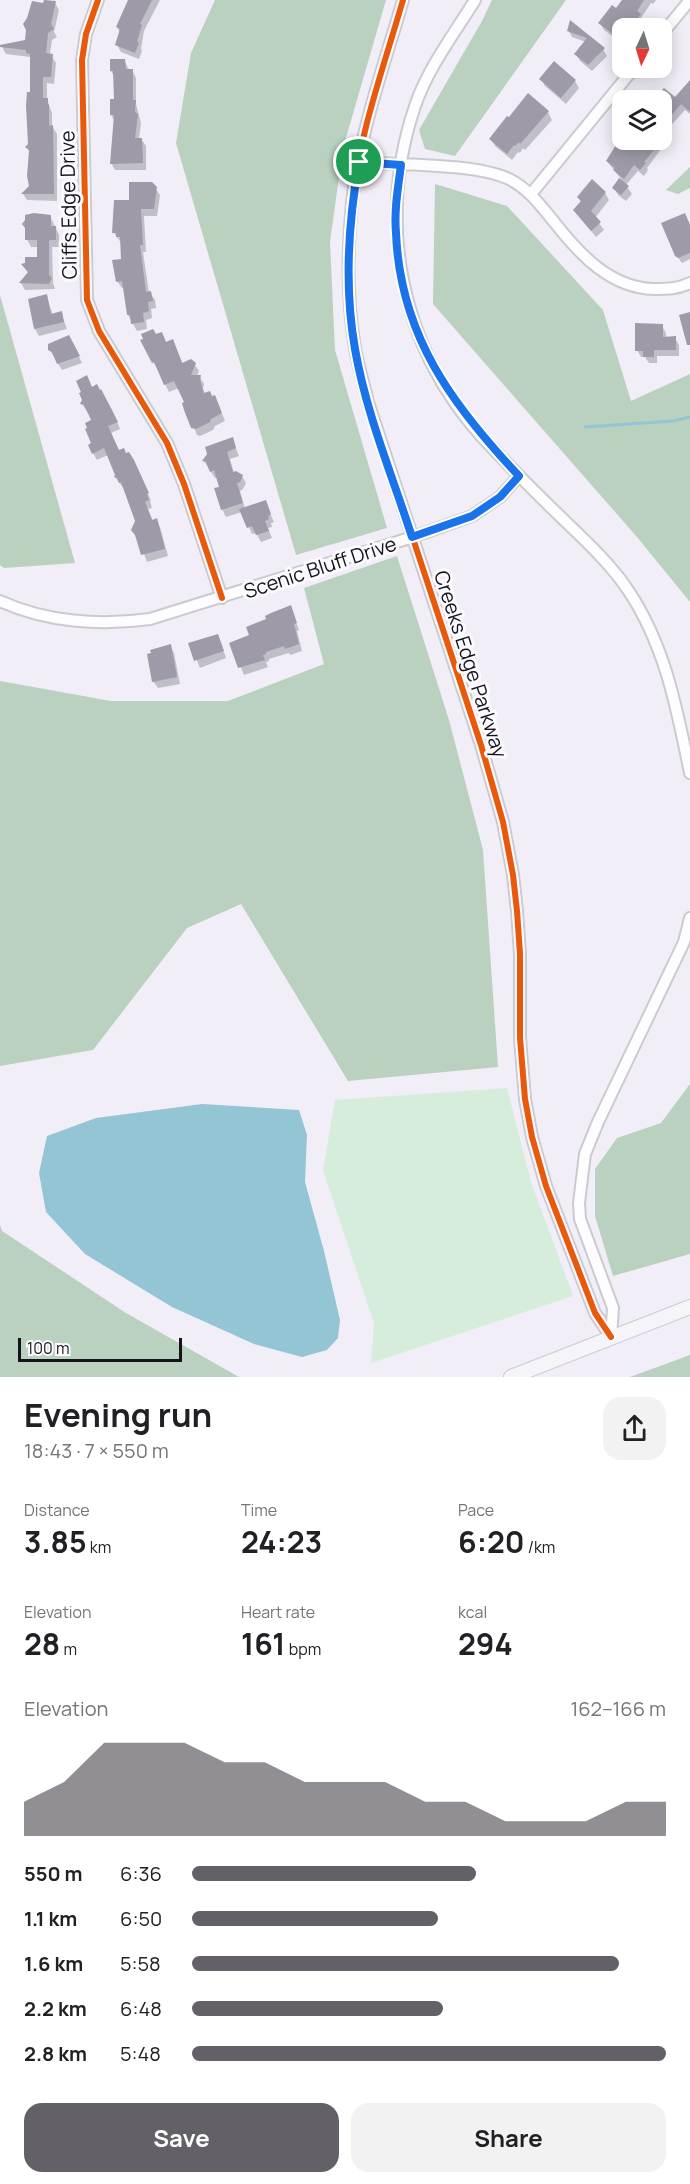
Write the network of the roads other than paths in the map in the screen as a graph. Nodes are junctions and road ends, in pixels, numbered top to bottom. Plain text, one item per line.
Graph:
1 (98, 0) edge
2 (403, 0) edge
3 (475, 0) edge
4 (690, 0) edge
5 (672, 22) edge
6 (626, 78) edge
7 (359, 162) junction
8 (401, 165) junction
9 (531, 194) junction
10 (690, 283) edge
11 (519, 476) junction
12 (412, 537) junction
13 (222, 598) junction
14 (0, 601) edge
15 (690, 773) edge
16 (690, 918) edge
17 (690, 1307) edge
18 (611, 1337) junction
19 (511, 1377) edge

1 - 13 street, Cliffs Edge Drive
2 - 7 street, Creeks Edge Parkway
3 - 8 street
4 - 5 street
6 - 9 street
7 - 8 street
7 - 12 street, Creeks Edge Parkway
8 - 9 street
8 - 11 street
9 - 10 street
11 - 12 street, Scenic Bluff Drive
11 - 15 street
12 - 13 street, Scenic Bluff Drive
12 - 18 street, Creeks Edge Parkway
13 - 14 street, Scenic Bluff Drive
16 - 18 street
17 - 18 main road
18 - 19 main road

